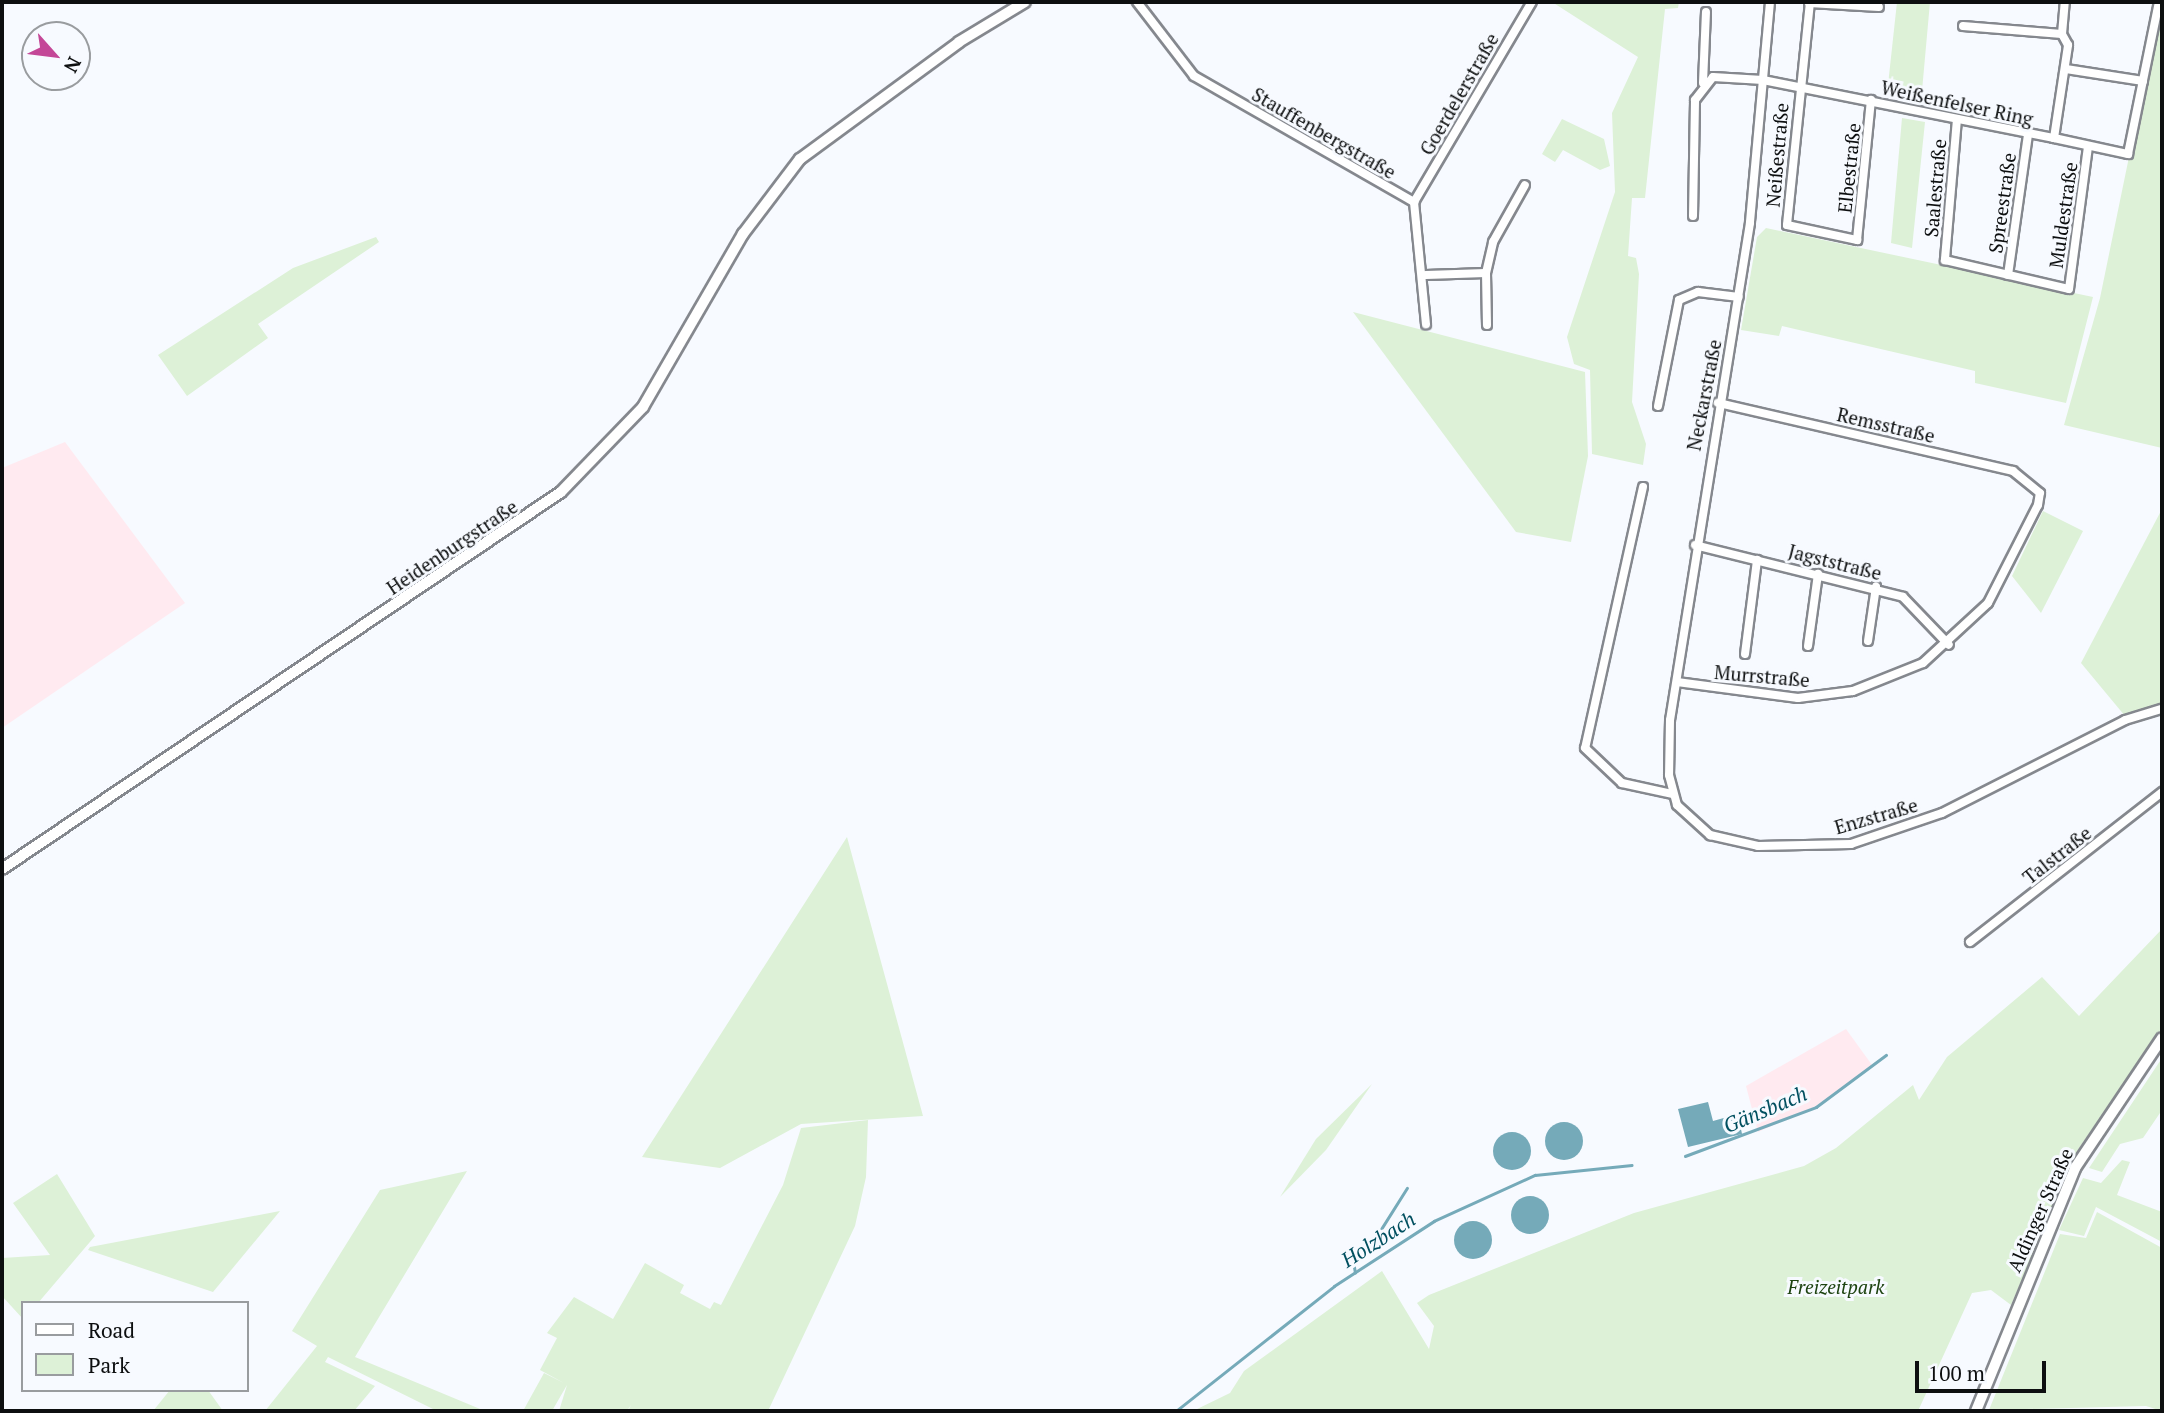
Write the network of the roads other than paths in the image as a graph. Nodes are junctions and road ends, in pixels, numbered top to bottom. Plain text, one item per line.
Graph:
1 (1025, 2) edge
2 (1137, 2) edge
3 (1532, 2) edge
4 (1770, 2) edge
5 (1810, 2) edge
6 (2065, 2) edge
7 (2159, 2) edge
8 (1879, 7) dead end
9 (1706, 12) dead end
10 (1963, 26) dead end
11 (2062, 34) junction
12 (2066, 69) junction
13 (1763, 80) junction
14 (2143, 81) junction
15 (1703, 83) junction
16 (1799, 87) junction
17 (1871, 100) junction
18 (1956, 119) junction
19 (2028, 135) junction
20 (2054, 138) junction
21 (2088, 146) junction
22 (1525, 186) dead end
23 (1414, 202) junction
24 (1693, 216) dead end
25 (1857, 240) joint
26 (1486, 274) junction
27 (1426, 275) junction
28 (2008, 275) junction
29 (1739, 297) junction
30 (1426, 324) dead end
31 (1487, 325) dead end
32 (1717, 403) junction
33 (1658, 406) dead end
34 (1643, 487) dead end
35 (2040, 493) joint
36 (1695, 545) junction
37 (1756, 560) junction
38 (1818, 574) junction
39 (1876, 587) junction
40 (1868, 641) dead end
41 (1949, 645) junction
42 (1808, 646) dead end
43 (1745, 653) dead end
44 (1677, 682) junction
45 (2162, 709) edge
46 (2162, 792) edge
47 (1672, 794) junction
48 (2, 869) edge
49 (1969, 942) dead end
50 (2162, 1038) edge
51 (1976, 1411) edge

1 - 48 street, Heidenburgstraße
2 - 23 street, Stauffenbergstraße
3 - 23 street, Goerdelerstraße
4 - 13 street, Neckarstraße
5 - 8 street
5 - 16 street
6 - 11 street, Weißenfelser Ring
7 - 14 street
9 - 15 street
10 - 11 street
11 - 12 street, Weißenfelser Ring
12 - 14 street
12 - 20 street, Weißenfelser Ring
13 - 15 street, Weißenfelser Ring
13 - 16 street, Weißenfelser Ring
13 - 29 street, Neckarstraße
14 - 21 street
15 - 24 street
16 - 17 street, Weißenfelser Ring
16 - 25 street, Neißestraße
17 - 18 street, Weißenfelser Ring
17 - 25 street, Elbestraße
18 - 19 street, Weißenfelser Ring
18 - 28 street, Saalestraße
19 - 20 street, Weißenfelser Ring
19 - 28 street, Spreestraße
20 - 21 street
21 - 28 street, Muldestraße
22 - 26 street
23 - 27 street
26 - 27 street
26 - 31 street
27 - 30 street
29 - 32 street, Neckarstraße
29 - 33 street
32 - 35 street, Remsstraße
32 - 36 street, Neckarstraße
34 - 47 street
35 - 41 street, Murrstraße
36 - 37 street, Jagststraße
36 - 44 street, Neckarstraße
37 - 38 street, Jagststraße
37 - 43 street
38 - 39 street, Jagststraße
38 - 42 street
39 - 40 street
39 - 41 street, Jagststraße
41 - 44 street, Murrstraße
44 - 47 street, Neckarstraße
45 - 47 street, Enzstraße
46 - 49 street, Talstraße
50 - 51 main road, Aldinger Straße

